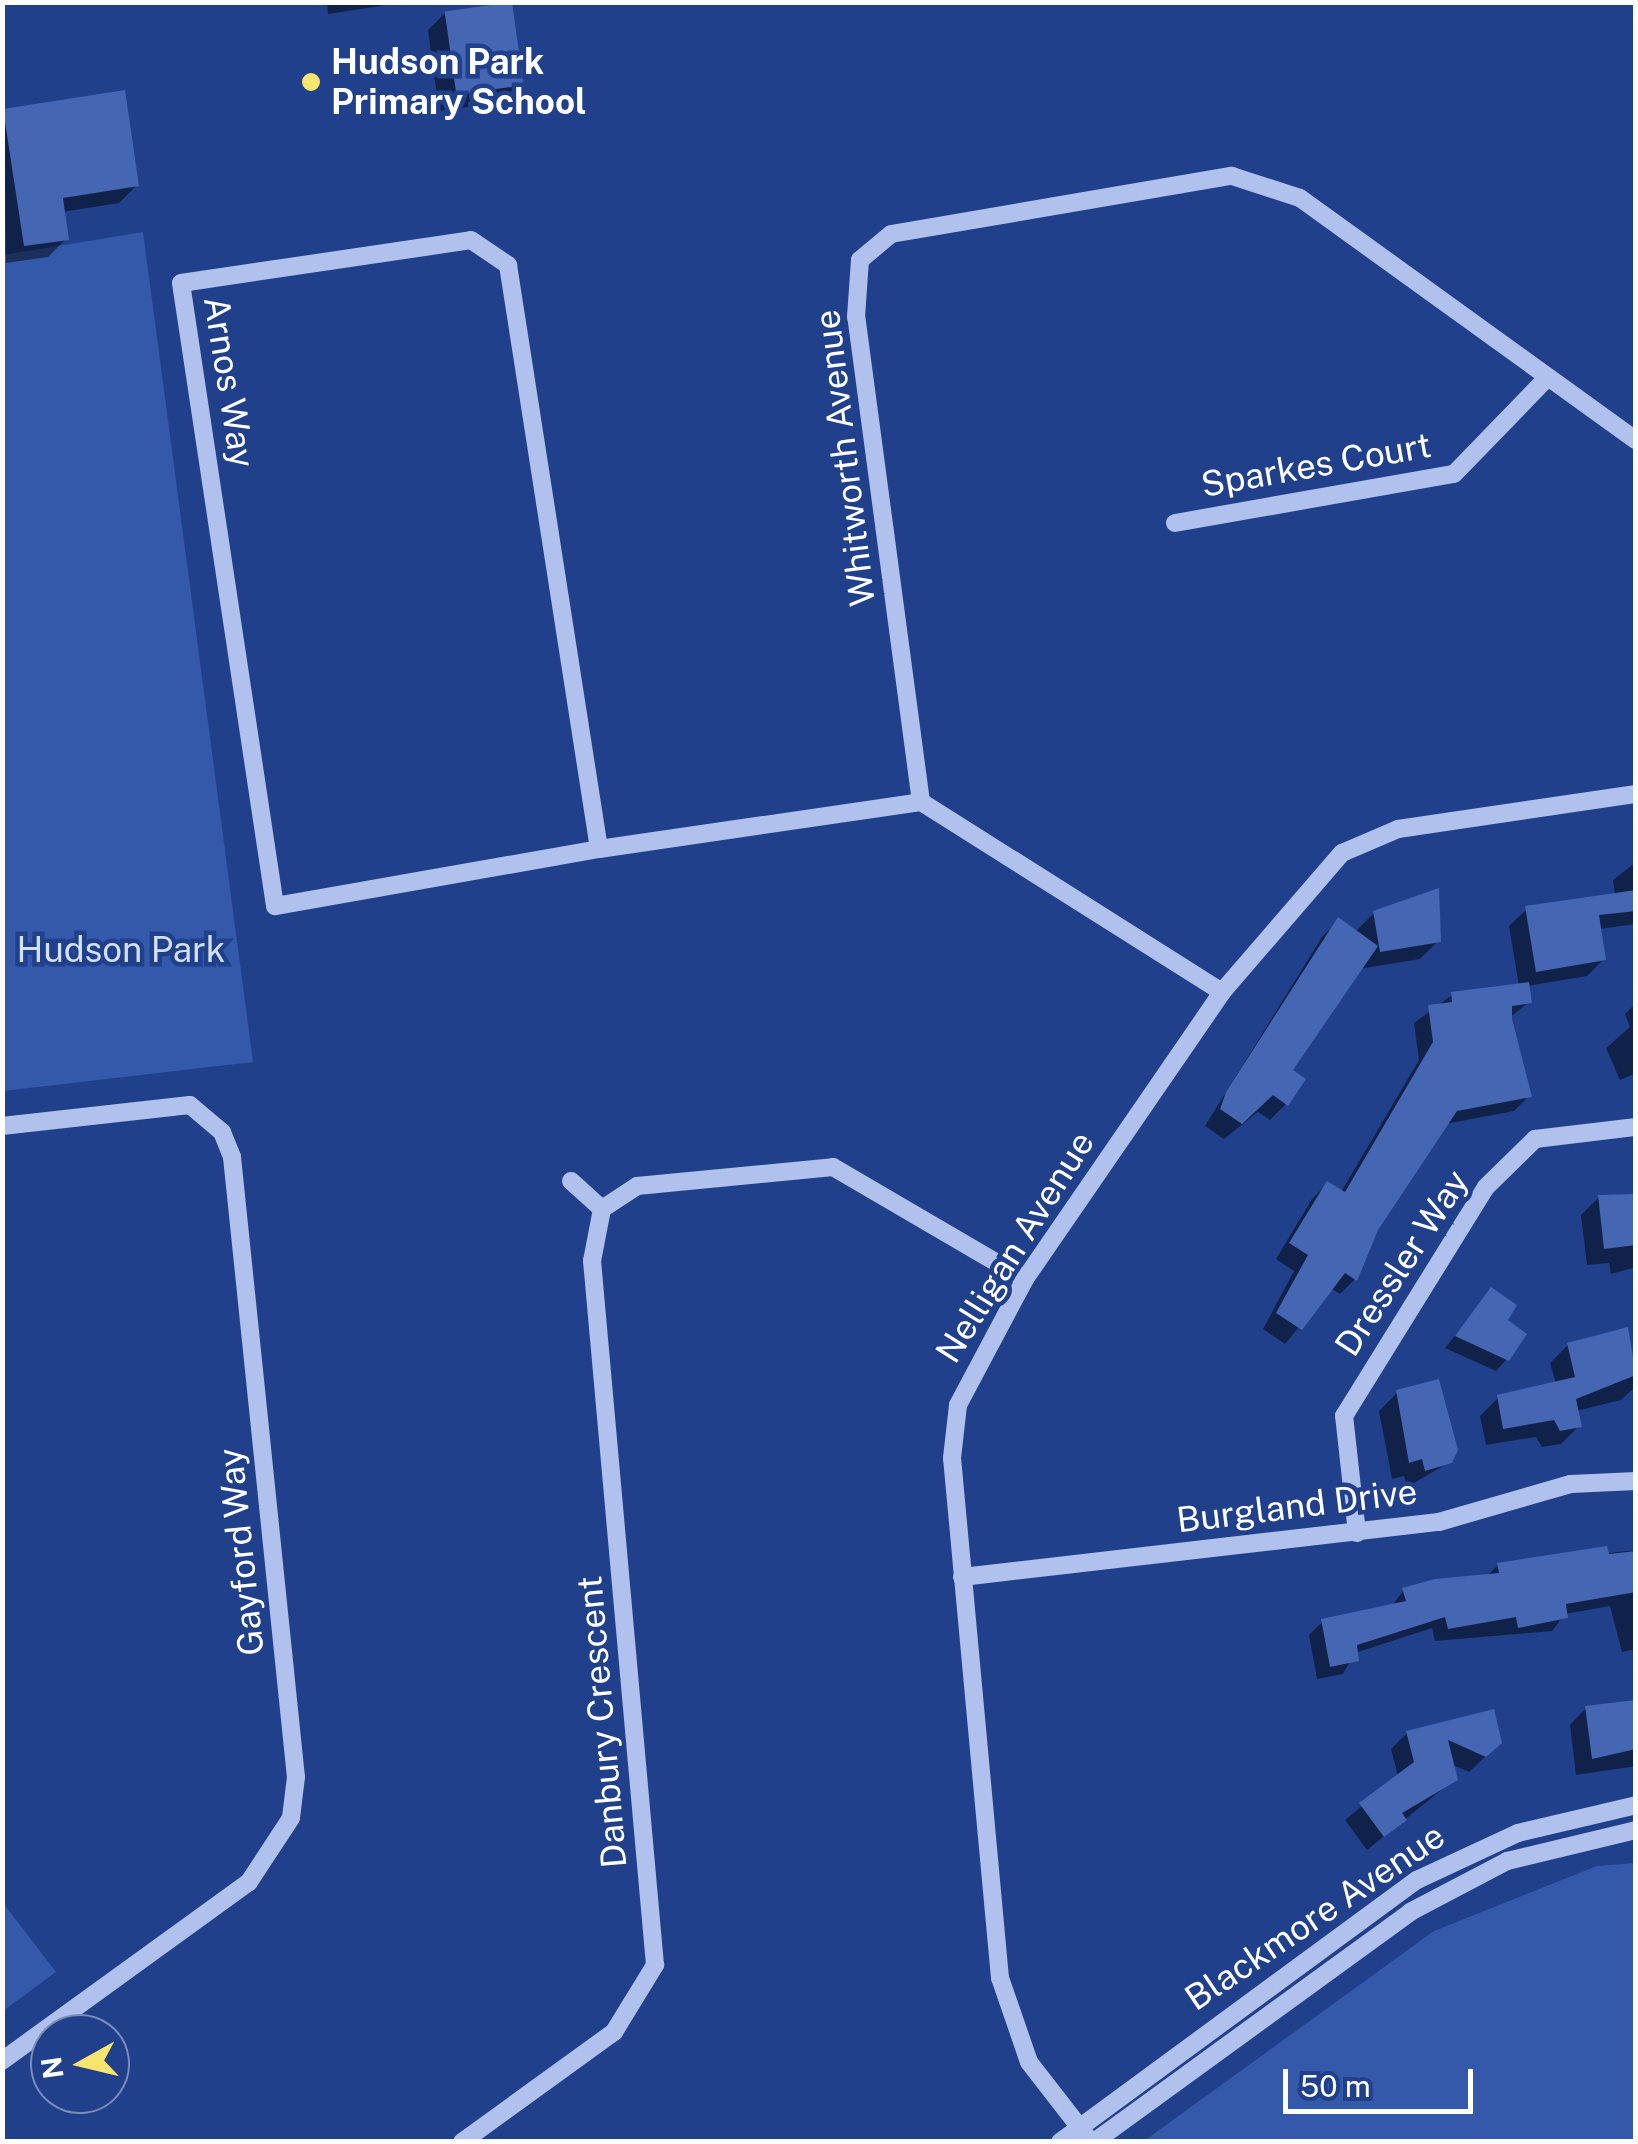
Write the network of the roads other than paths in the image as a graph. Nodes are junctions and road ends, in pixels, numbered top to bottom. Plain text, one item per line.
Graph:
1 (1548, 377) junction
2 (1636, 440) edge
3 (1174, 523) dead end
4 (1636, 794) edge
5 (921, 802) junction
6 (600, 849) junction
7 (1222, 992) junction
8 (2, 1126) edge
9 (1636, 1127) edge
10 (571, 1181) dead end
11 (602, 1209) junction
12 (1025, 1280) junction
13 (1636, 1481) edge
14 (1357, 1534) junction
15 (962, 1576) junction
16 (1636, 1805) edge
17 (1636, 1830) edge
18 (2, 2060) edge
19 (1089, 2137) edge
20 (462, 2142) edge
21 (1060, 2142) edge

1 - 2 street, Whitworth Avenue
1 - 3 street, Sparkes Court
1 - 5 street, Whitworth Avenue
4 - 7 street, Nelligan Avenue
5 - 6 street, Arnos Way
5 - 7 street
6 - 6 street, Arnos Way
7 - 12 street, Nelligan Avenue
8 - 18 street, Gayford Way
9 - 14 street, Dressler Way
10 - 11 street
11 - 12 street
11 - 20 street, Danbury Crescent
12 - 15 street, Nelligan Avenue
13 - 14 street, Burgland Drive
14 - 15 street, Burgland Drive
15 - 19 street, Nelligan Avenue
16 - 19 street, Blackmore Avenue
17 - 19 street, Blackmore Avenue
19 - 21 street, Blackmore Avenue

